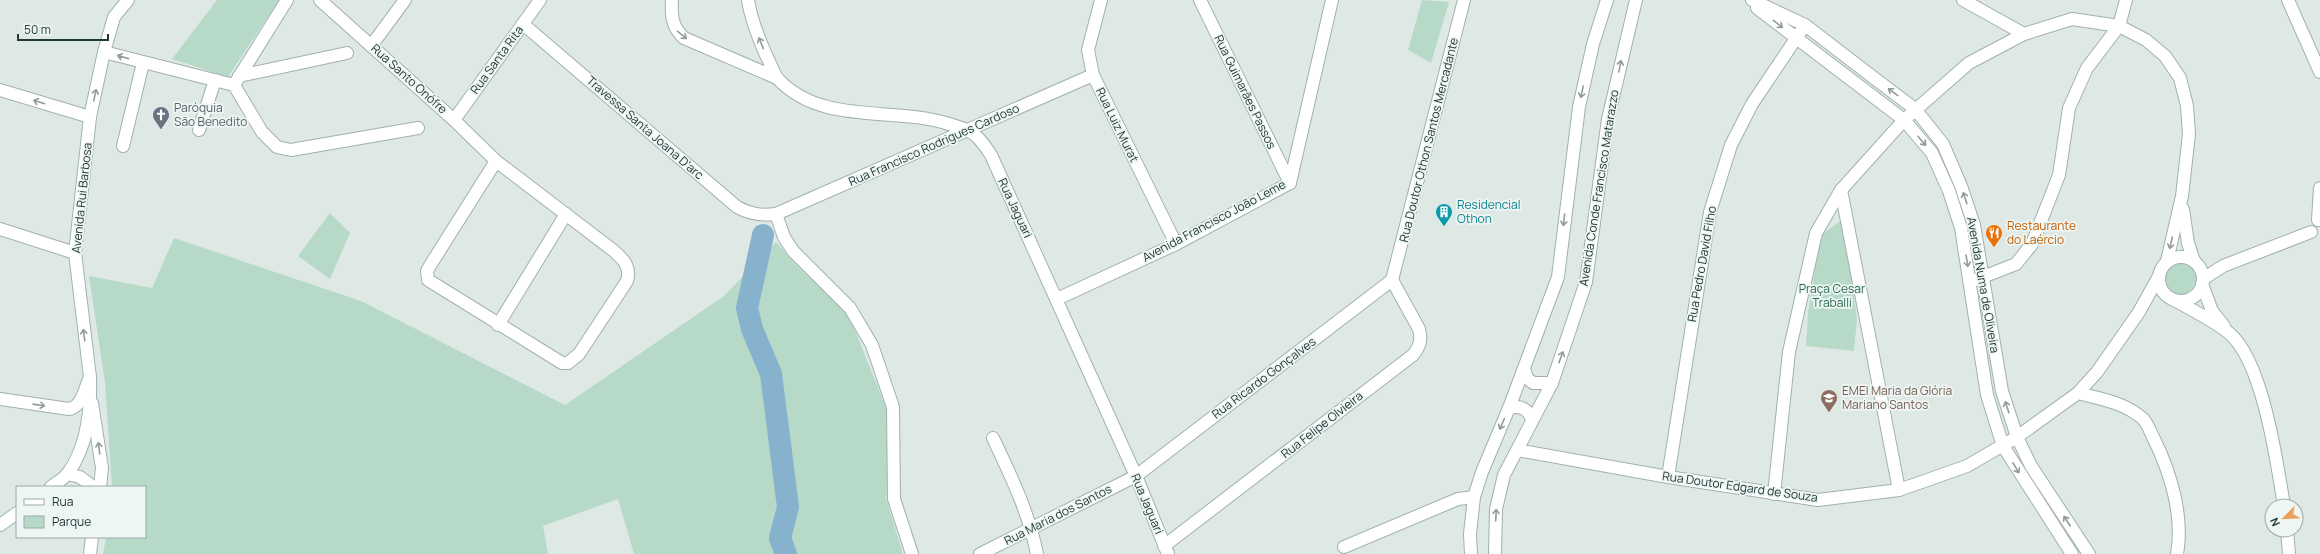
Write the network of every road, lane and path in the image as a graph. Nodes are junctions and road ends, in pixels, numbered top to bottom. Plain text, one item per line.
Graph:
1 (128, 0) edge
2 (287, 0) edge
3 (320, 0) edge
4 (405, 0) edge
5 (540, 0) edge
6 (672, 0) edge
7 (748, 0) edge
8 (1101, 0) edge
9 (1200, 0) edge
10 (1332, 0) edge
11 (1464, 0) edge
12 (1607, 0) edge
13 (1636, 0) edge
14 (1747, 0) edge
15 (1752, 0) edge
16 (1963, 0) edge
17 (2126, 0) edge
18 (2288, 0) edge
19 (523, 24) junction
20 (1805, 25) junction
21 (2119, 26) junction
22 (2024, 34) junction
23 (1797, 38) junction
24 (371, 46) junction
25 (104, 52) junction
26 (348, 53) dead end
27 (143, 63) junction
28 (2320, 72) edge
29 (1093, 75) junction
30 (777, 78) junction
31 (215, 80) junction
32 (236, 80) junction
33 (0, 90) edge
34 (1915, 109) junction
35 (90, 117) junction
36 (454, 120) junction
37 (1904, 120) junction
38 (418, 128) dead end
39 (199, 130) dead end
40 (968, 130) junction
41 (123, 146) dead end
42 (496, 161) junction
43 (1290, 183) junction
44 (2320, 188) edge
45 (1841, 190) junction
46 (2182, 196) junction
47 (566, 214) junction
48 (776, 214) junction
49 (2319, 220) edge
50 (0, 229) edge
51 (2316, 234) edge
52 (1176, 244) junction
53 (75, 253) junction
54 (2167, 261) junction
55 (2196, 262) junction
56 (2223, 266) junction
57 (2159, 276) junction
58 (1983, 279) junction
59 (1392, 280) junction
60 (1970, 282) junction
61 (2203, 282) junction
62 (2172, 298) junction
63 (1057, 299) junction
64 (2139, 312) junction
65 (498, 325) junction
66 (2230, 333) junction
67 (1524, 369) junction
68 (90, 377) junction
69 (1552, 383) junction
70 (2078, 393) junction
71 (91, 398) junction
72 (0, 399) edge
73 (1509, 408) junction
74 (1532, 420) junction
75 (2017, 437) junction
76 (993, 438) dead end
77 (2003, 446) junction
78 (1517, 450) junction
79 (67, 474) junction
80 (1136, 476) junction
81 (1668, 477) junction
82 (52, 486) edge
83 (92, 486) edge
84 (100, 486) edge
85 (1899, 490) junction
86 (1774, 494) junction
87 (1474, 497) junction
88 (2283, 498) edge
89 (16, 514) edge
90 (0, 525) edge
91 (1032, 528) junction
92 (92, 538) edge
93 (2288, 538) edge
94 (1344, 547) dead end
95 (1166, 550) edge
96 (90, 554) edge
97 (912, 554) edge
98 (980, 554) edge
99 (1037, 554) edge
100 (1471, 554) edge
101 (1495, 554) edge
102 (2072, 554) edge
103 (2089, 554) edge
104 (2177, 554) edge
105 (2289, 554) edge

1 - 25 street, Avenida Rui Barbosa
2 - 32 street
3 - 24 street, Rua Santo Onófre
4 - 24 street
5 - 19 street, Rua Santa Rita
6 -> 30 street
30 -> 7 street, Rua Jaguari
8 - 29 street, Rua Luiz Murat
9 - 43 street, Rua Guimarães Passos
10 - 43 street, Avenida Francisco João Leme
11 - 59 street, Rua Doutor Othon Santos Mercadante
12 -> 67 street
69 -> 13 street, Avenida Conde Francisco Matarazzo
14 -> 23 street, Avenida Numa de Oliveira
15 - 20 street, Avenida Numa de Oliveira
16 - 22 street
17 - 21 street
18 - 28 street
19 - 36 street, Rua Santa Rita
19 - 48 street, Travessa Santa Joana D'arc
20 - 23 street, Rua Pedro David Filho
34 -> 20 street, Avenida Numa de Oliveira
21 - 22 street
21 - 46 street
21 - 58 street
22 - 34 street
23 - 37 street, Avenida Numa de Oliveira
23 - 81 street, Rua Pedro David Filho
24 - 36 street, Rua Santo Onófre
27 -> 25 street
35 -> 25 street, Avenida Rui Barbosa
26 - 32 street
27 - 31 street
27 - 41 street
29 - 40 street, Rua Francisco Rodrigues Cardoso
29 - 52 street, Rua Luiz Murat
30 - 40 street, Rua Jaguari
31 - 32 street
31 - 39 street
32 - 38 street
35 -> 33 street
34 - 37 street
58 -> 34 street, Avenida Numa de Oliveira
35 - 53 street, Avenida Rui Barbosa
36 - 42 street, Rua Santo Onófre
37 - 45 street
37 -> 60 street, Avenida Numa de Oliveira
40 - 48 street, Rua Francisco Rodrigues Cardoso
40 - 63 street, Rua Jaguari
42 - 47 street, Rua Santo Onófre
42 - 65 street
43 - 52 street, Avenida Francisco João Leme
44 - 49 street
45 - 85 street
45 - 86 street
46 -> 54 street
46 - 55 street
47 - 65 street
47 - 65 street, Rua Santo Onófre
48 - 97 street
49 - 51 street
50 - 53 street
51 - 56 street
52 - 63 street, Avenida Francisco João Leme
68 -> 53 street, Avenida Rui Barbosa
54 - 55 street
54 - 57 street
55 - 56 street
55 - 61 street
56 - 61 street
57 - 62 street
57 - 64 street
58 - 60 street
75 -> 58 street, Avenida Numa de Oliveira
59 - 80 street, Rua Ricardo Gonçalves
59 - 95 street, Rua Felipe Olvieira
60 - 77 street, Avenida Numa de Oliveira
61 - 62 street
61 - 66 street
62 - 64 street
62 - 66 street
63 - 80 street, Rua Jaguari
64 - 70 street, Rua Doutor Edgard de Souza
66 - 88 street
67 - 69 street
67 - 73 street
68 - 71 street, Avenida Rui Barbosa
72 -> 68 street
69 - 74 street, Avenida Conde Francisco Matarazzo
70 - 75 street, Rua Doutor Edgard de Souza
70 - 104 street
71 - 79 street, Avenida Rui Barbosa
84 -> 71 street
73 - 74 street
73 -> 87 street
74 - 78 street, Avenida Conde Francisco Matarazzo
75 - 77 street, Rua Doutor Edgard de Souza
103 -> 75 street, Avenida Numa de Oliveira
76 - 91 street
77 - 85 street, Rua Doutor Edgard de Souza
77 -> 102 street, Avenida Numa de Oliveira
78 - 81 street, Rua Doutor Edgard de Souza
101 -> 78 street, Avenida Conde Francisco Matarazzo
79 - 82 street, Avenida Rui Barbosa
79 - 83 street
80 - 91 street, Rua Maria dos Santos
80 - 95 street, Rua Jaguari
81 - 86 street, Rua Doutor Edgard de Souza
85 - 86 street, Rua Doutor Edgard de Souza
87 - 94 street
87 - 100 street
89 - 90 street
91 - 98 street, Rua Maria dos Santos
91 - 99 street
92 - 96 street
93 - 105 street

